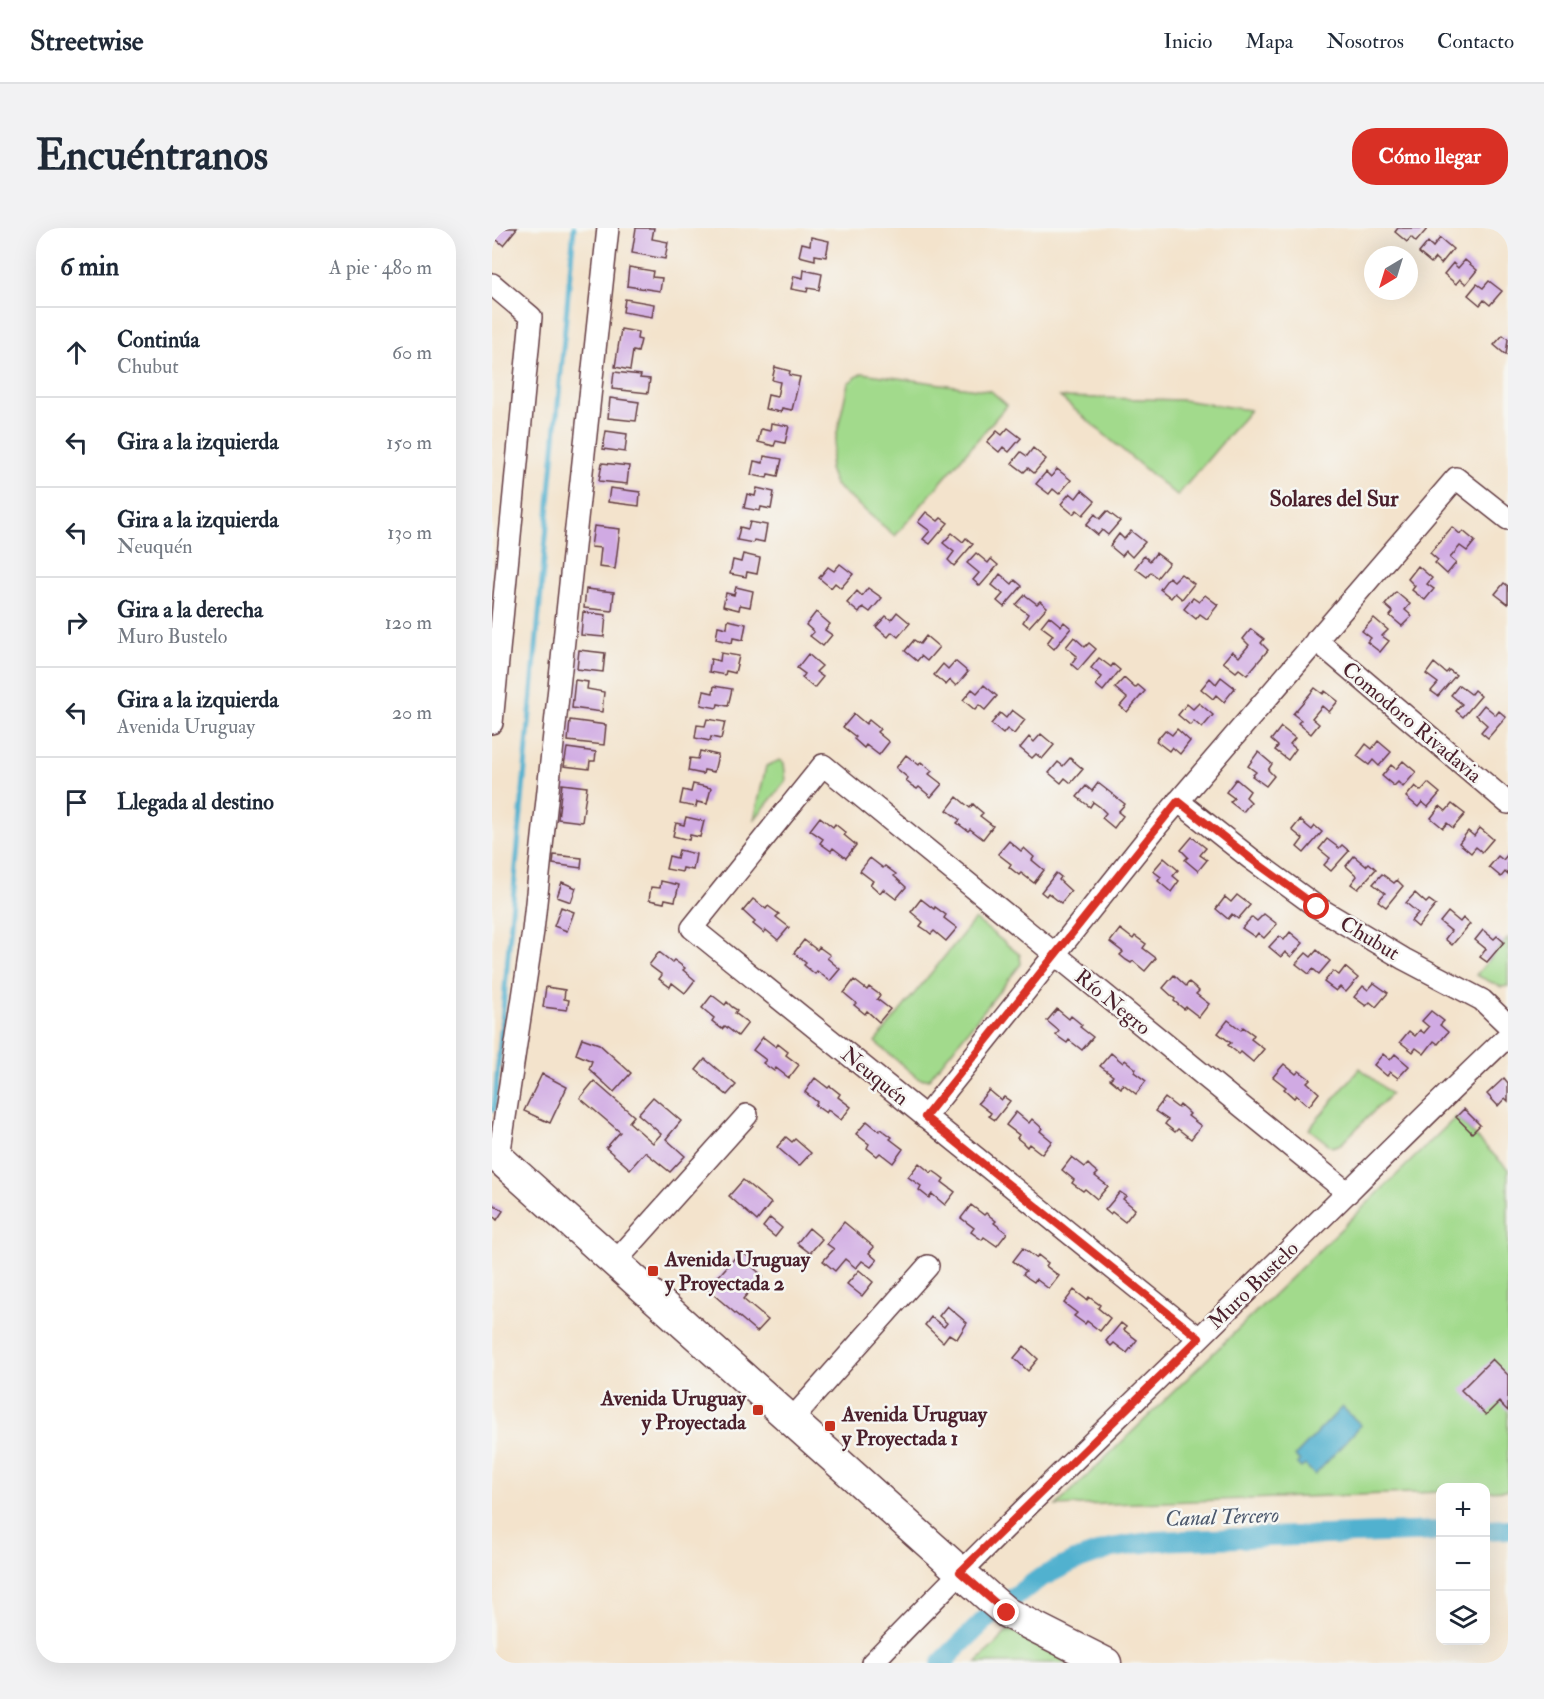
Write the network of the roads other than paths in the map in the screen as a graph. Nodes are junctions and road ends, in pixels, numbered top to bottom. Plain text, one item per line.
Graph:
1 (608, 228) edge
2 (492, 284) edge
3 (1508, 519) edge
4 (499, 573) edge
5 (1316, 640) junction
6 (492, 723) edge
7 (1178, 801) junction
8 (1508, 803) edge
9 (692, 928) joint
10 (1055, 954) junction
11 (1508, 1025) edge
12 (1508, 1036) edge
13 (747, 1115) dead end
14 (925, 1117) junction
15 (495, 1155) edge
16 (1348, 1193) junction
17 (615, 1262) junction
18 (928, 1266) dead end
19 (1199, 1338) junction
20 (791, 1420) junction
21 (960, 1572) junction
22 (872, 1663) edge
23 (1106, 1663) edge

1 - 15 street
2 - 4 street
3 - 5 street
4 - 6 street
5 - 7 street
5 - 8 street, Comodoro Rivadavia
7 - 10 street
7 - 11 street, Chubut
9 - 10 street, Río Negro
9 - 14 street, Neuquén
10 - 14 street
10 - 16 street, Río Negro
12 - 16 street, Muro Bustelo
13 - 17 street
14 - 19 street, Neuquén
15 - 17 main road
16 - 19 street, Muro Bustelo
17 - 20 main road
18 - 20 street
19 - 21 street, Muro Bustelo
20 - 21 main road
21 - 22 street, Muro Bustelo
21 - 23 main road

